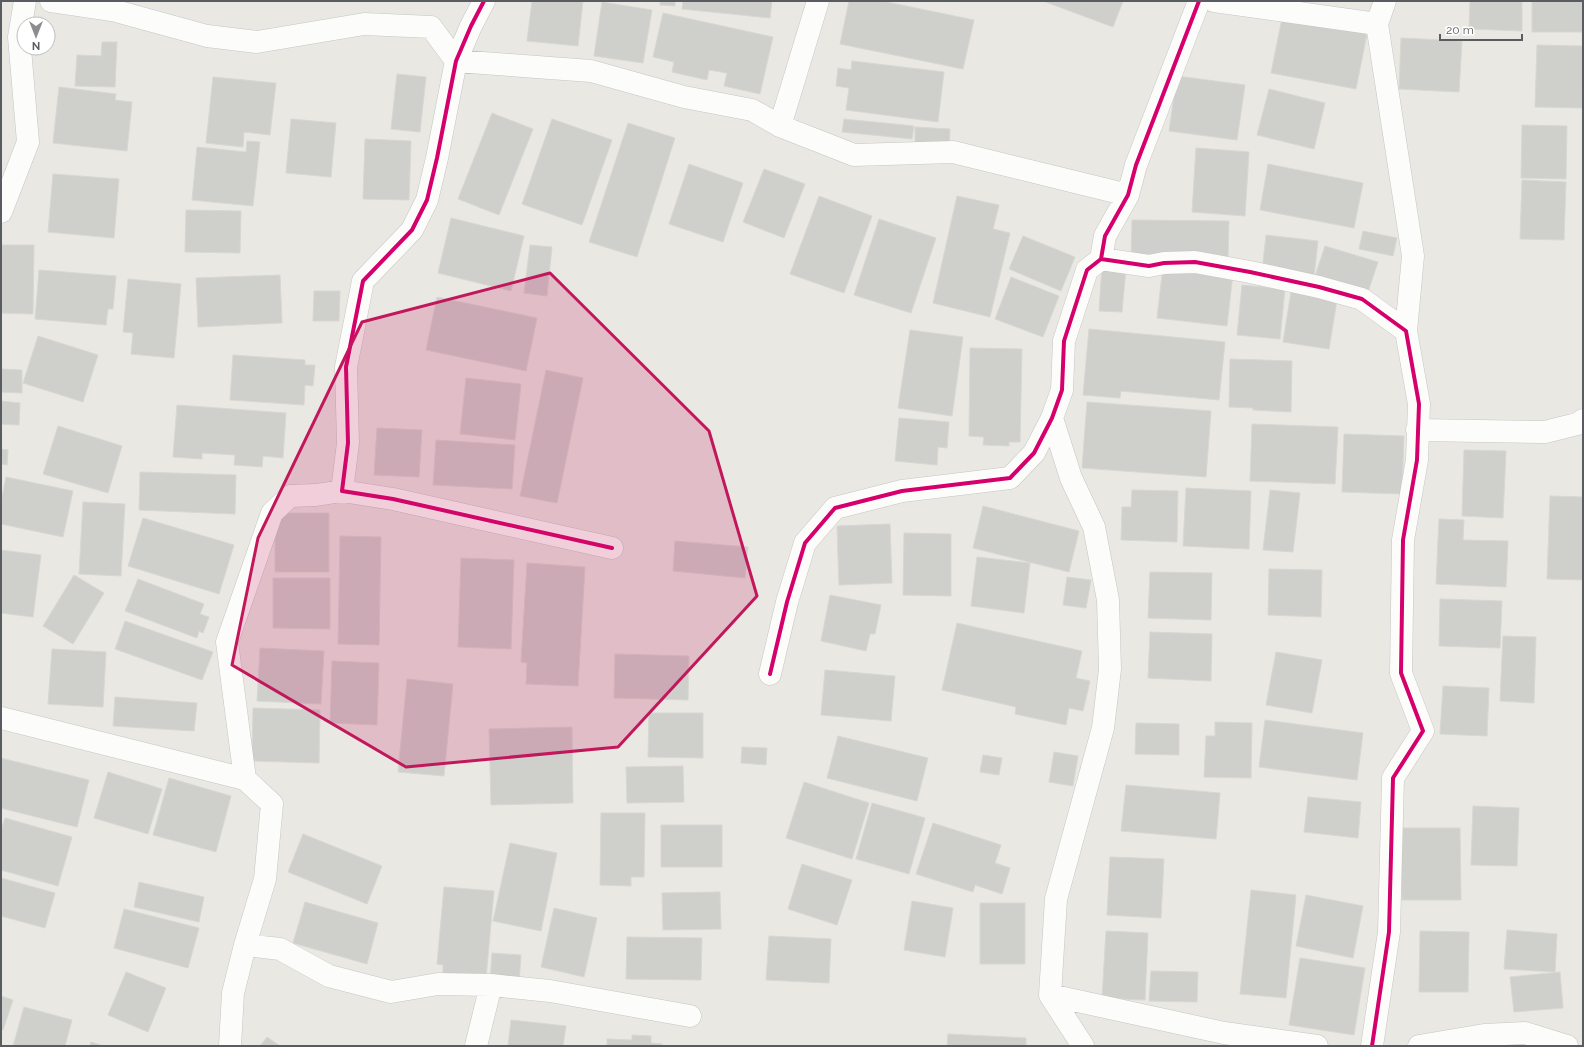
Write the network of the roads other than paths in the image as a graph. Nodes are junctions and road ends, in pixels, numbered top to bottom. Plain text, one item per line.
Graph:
1 (25, 1) edge
2 (51, 1) edge
3 (484, 1) edge
4 (818, 1) edge
5 (1199, 1) edge
6 (1214, 1) edge
7 (1384, 1) edge
8 (1377, 24) junction
9 (456, 61) junction
10 (780, 126) junction
11 (1128, 195) junction
12 (1, 212) edge
13 (1101, 259) junction
14 (1406, 331) junction
15 (1052, 418) junction
16 (1583, 420) edge
17 (1417, 430) junction
18 (342, 490) junction
19 (612, 548) dead end
20 (770, 674) dead end
21 (1, 718) edge
22 (245, 779) junction
23 (244, 945) junction
24 (492, 985) junction
25 (1050, 995) junction
26 (690, 1016) dead end
27 (230, 1046) edge
28 (476, 1046) edge
29 (1083, 1046) edge
30 (1317, 1046) edge
31 (1372, 1046) edge
32 (1419, 1046) edge
33 (1567, 1046) edge

1 - 12 street
2 - 9 street
3 - 9 street
4 - 10 street
5 - 11 street
6 - 8 street
7 - 8 street
8 - 14 street
9 - 10 street
9 - 18 street
10 - 11 street
11 - 13 street
13 - 14 street
13 - 15 street
14 - 17 street
15 - 20 street
15 - 25 street
16 - 17 street
17 - 31 street
18 - 19 street
18 - 22 street
21 - 22 street
22 - 23 street
23 - 24 street
23 - 27 street
24 - 26 street
24 - 28 street
25 - 29 street
25 - 30 street
32 - 33 street

